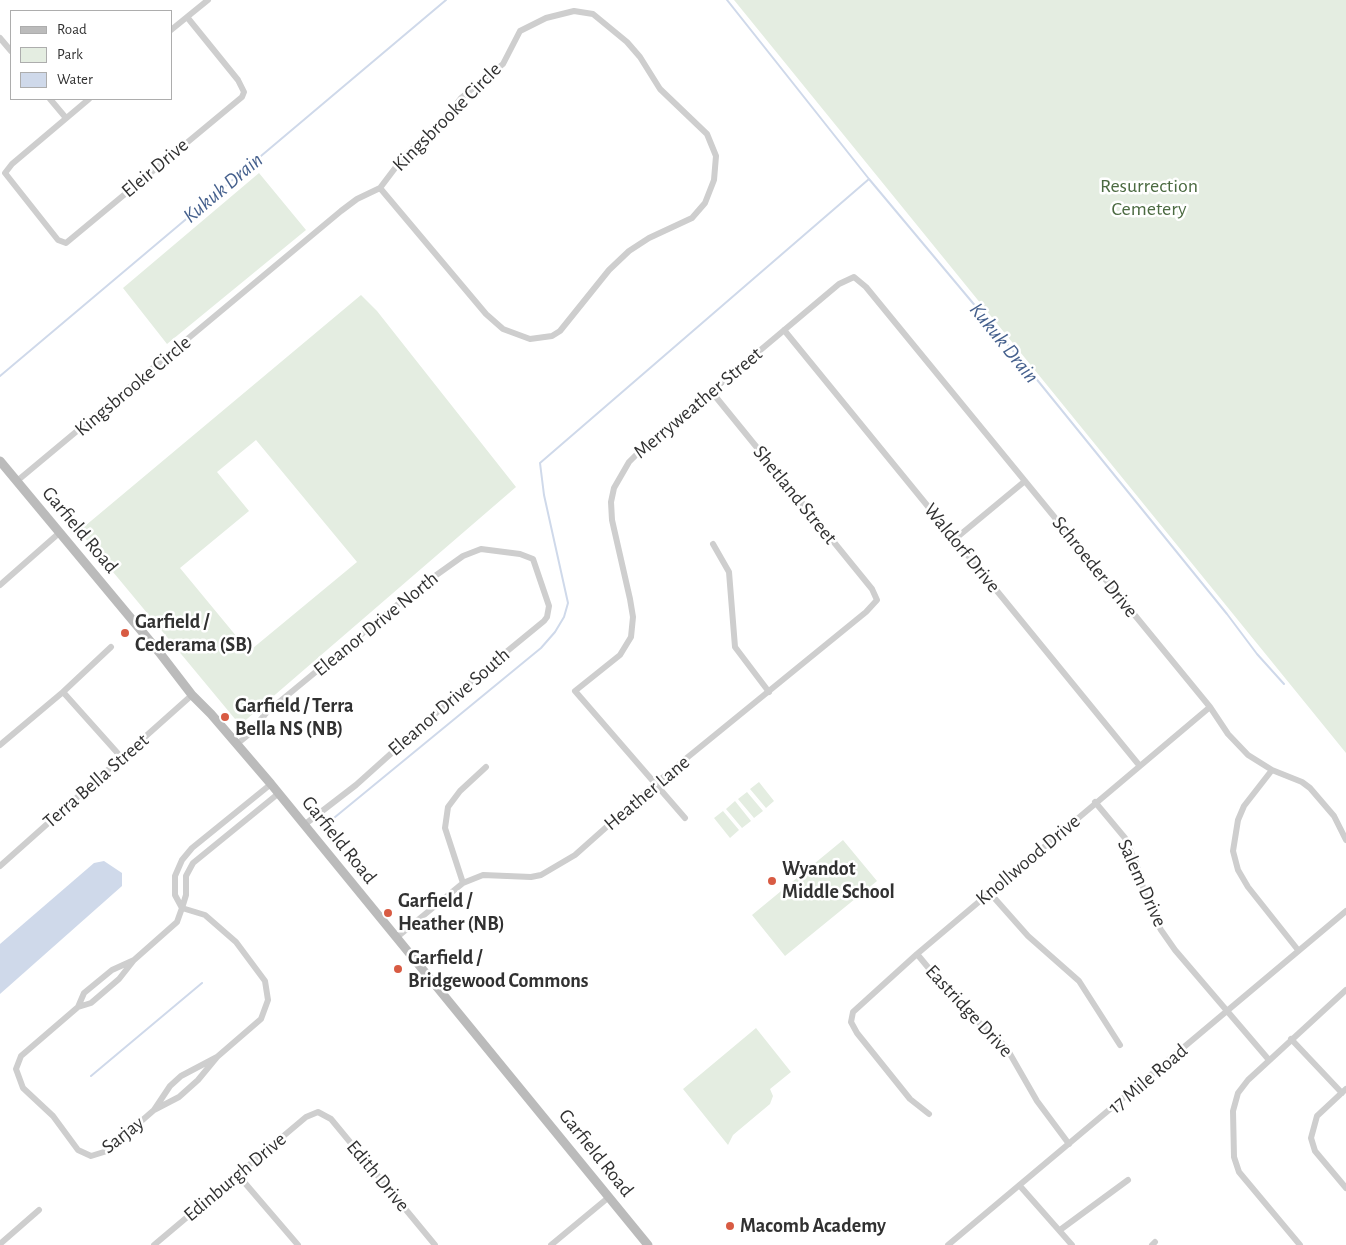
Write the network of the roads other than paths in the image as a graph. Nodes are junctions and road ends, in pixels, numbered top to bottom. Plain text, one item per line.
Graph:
1 (208, 0) edge
2 (187, 17) junction
3 (172, 29) edge
4 (0, 38) edge
5 (10, 50) edge
6 (51, 100) edge
7 (88, 100) edge
8 (66, 118) junction
9 (380, 188) junction
10 (854, 277) joint
11 (784, 330) junction
12 (711, 391) junction
13 (0, 461) edge
14 (1025, 481) junction
15 (17, 482) junction
16 (58, 534) junction
17 (954, 539) junction
18 (713, 544) dead end
19 (533, 559) joint
20 (0, 585) edge
21 (877, 600) joint
22 (111, 647) dead end
23 (63, 692) junction
24 (769, 692) junction
25 (192, 695) junction
26 (1210, 707) junction
27 (237, 744) junction
28 (0, 745) edge
29 (122, 758) junction
30 (1139, 765) junction
31 (486, 767) dead end
32 (1272, 770) junction
33 (656, 783) junction
34 (271, 784) junction
35 (279, 793) junction
36 (1095, 802) junction
37 (685, 818) dead end
38 (304, 825) junction
39 (215, 831) junction
40 (222, 839) junction
41 (1346, 840) edge
42 (0, 866) edge
43 (462, 883) junction
44 (989, 892) junction
45 (182, 908) junction
46 (1346, 911) edge
47 (396, 938) junction
48 (1298, 950) junction
49 (917, 954) junction
50 (134, 960) junction
51 (1346, 990) edge
52 (78, 1007) junction
53 (1226, 1012) junction
54 (1291, 1039) junction
55 (1120, 1045) dead end
56 (217, 1057) junction
57 (1269, 1060) junction
58 (1344, 1091) edge
59 (154, 1110) junction
60 (318, 1112) joint
61 (930, 1114) dead end
62 (1069, 1144) junction
63 (238, 1175) junction
64 (1128, 1180) dead end
65 (1020, 1186) junction
66 (1346, 1188) edge
67 (609, 1197) junction
68 (40, 1210) dead end
69 (1060, 1230) junction
70 (0, 1244) edge
71 (156, 1244) edge
72 (1069, 1244) edge
73 (298, 1245) edge
74 (434, 1245) edge
75 (551, 1245) edge
76 (648, 1245) edge
77 (948, 1245) edge
78 (1300, 1245) edge

1 - 2 street
2 - 3 street
2 - 8 street, Eleir Drive
4 - 5 street
6 - 8 street
7 - 8 street
9 - 9 street, Kingsbrooke Circle
9 - 15 street, Kingsbrooke Circle
10 - 11 street, Merryweather Street
10 - 14 street, Schroeder Drive
11 - 12 street, Merryweather Street
11 - 17 street, Waldorf Drive
12 - 21 street, Shetland Street
12 - 33 street, Merryweather Street
13 - 15 main road, Garfield Road
14 - 17 street
14 - 26 street, Schroeder Drive
15 - 16 main road, Garfield Road
16 - 20 street
16 - 25 main road, Garfield Road
17 - 30 street, Waldorf Drive
18 - 24 street
19 - 27 street, Eleanor Drive North
19 - 38 street, Eleanor Drive South
21 - 24 street, Heather Lane
22 - 23 street
23 - 28 street
23 - 29 street
24 - 33 street, Heather Lane
25 - 27 main road, Garfield Road
25 - 29 street, Terra Bella Street
26 - 30 street, Knollwood Drive
26 - 32 street, Schroeder Drive
27 - 34 main road, Garfield Road
29 - 42 street, Terra Bella Street
30 - 36 street, Knollwood Drive
31 - 43 street
32 - 41 street, Schroeder Drive
32 - 48 street
33 - 37 street
33 - 43 street, Heather Lane
34 - 35 main road, Garfield Road
34 - 39 street
35 - 38 main road, Garfield Road
35 - 40 street
36 - 44 street, Knollwood Drive
36 - 53 street, Salem Drive
38 - 47 main road, Garfield Road
39 - 40 street
39 - 45 street
40 - 45 street
43 - 47 street, Heather Lane
44 - 49 street, Knollwood Drive
44 - 55 street
45 - 50 street
45 - 56 street, Sarjay
46 - 48 street, 17 Mile Road
47 - 67 main road, Garfield Road
48 - 53 street, 17 Mile Road
49 - 61 street, Knollwood Drive
49 - 62 street, Eastridge Drive
50 - 52 street
50 - 52 street
51 - 54 street
52 - 59 street, Sarjay
53 - 57 street, Salem Drive
53 - 62 street, 17 Mile Road
54 - 57 street
54 - 58 street
56 - 59 street, Sarjay
56 - 59 street, Sarjay
57 - 78 street
58 - 66 street
60 - 63 street, Edinburgh Drive
60 - 74 street, Edith Drive
62 - 65 street, 17 Mile Road
63 - 71 street, Edinburgh Drive
63 - 73 street
64 - 69 street
65 - 69 street
65 - 77 street, 17 Mile Road
67 - 75 street
67 - 76 main road, Garfield Road
68 - 70 street
69 - 72 street

